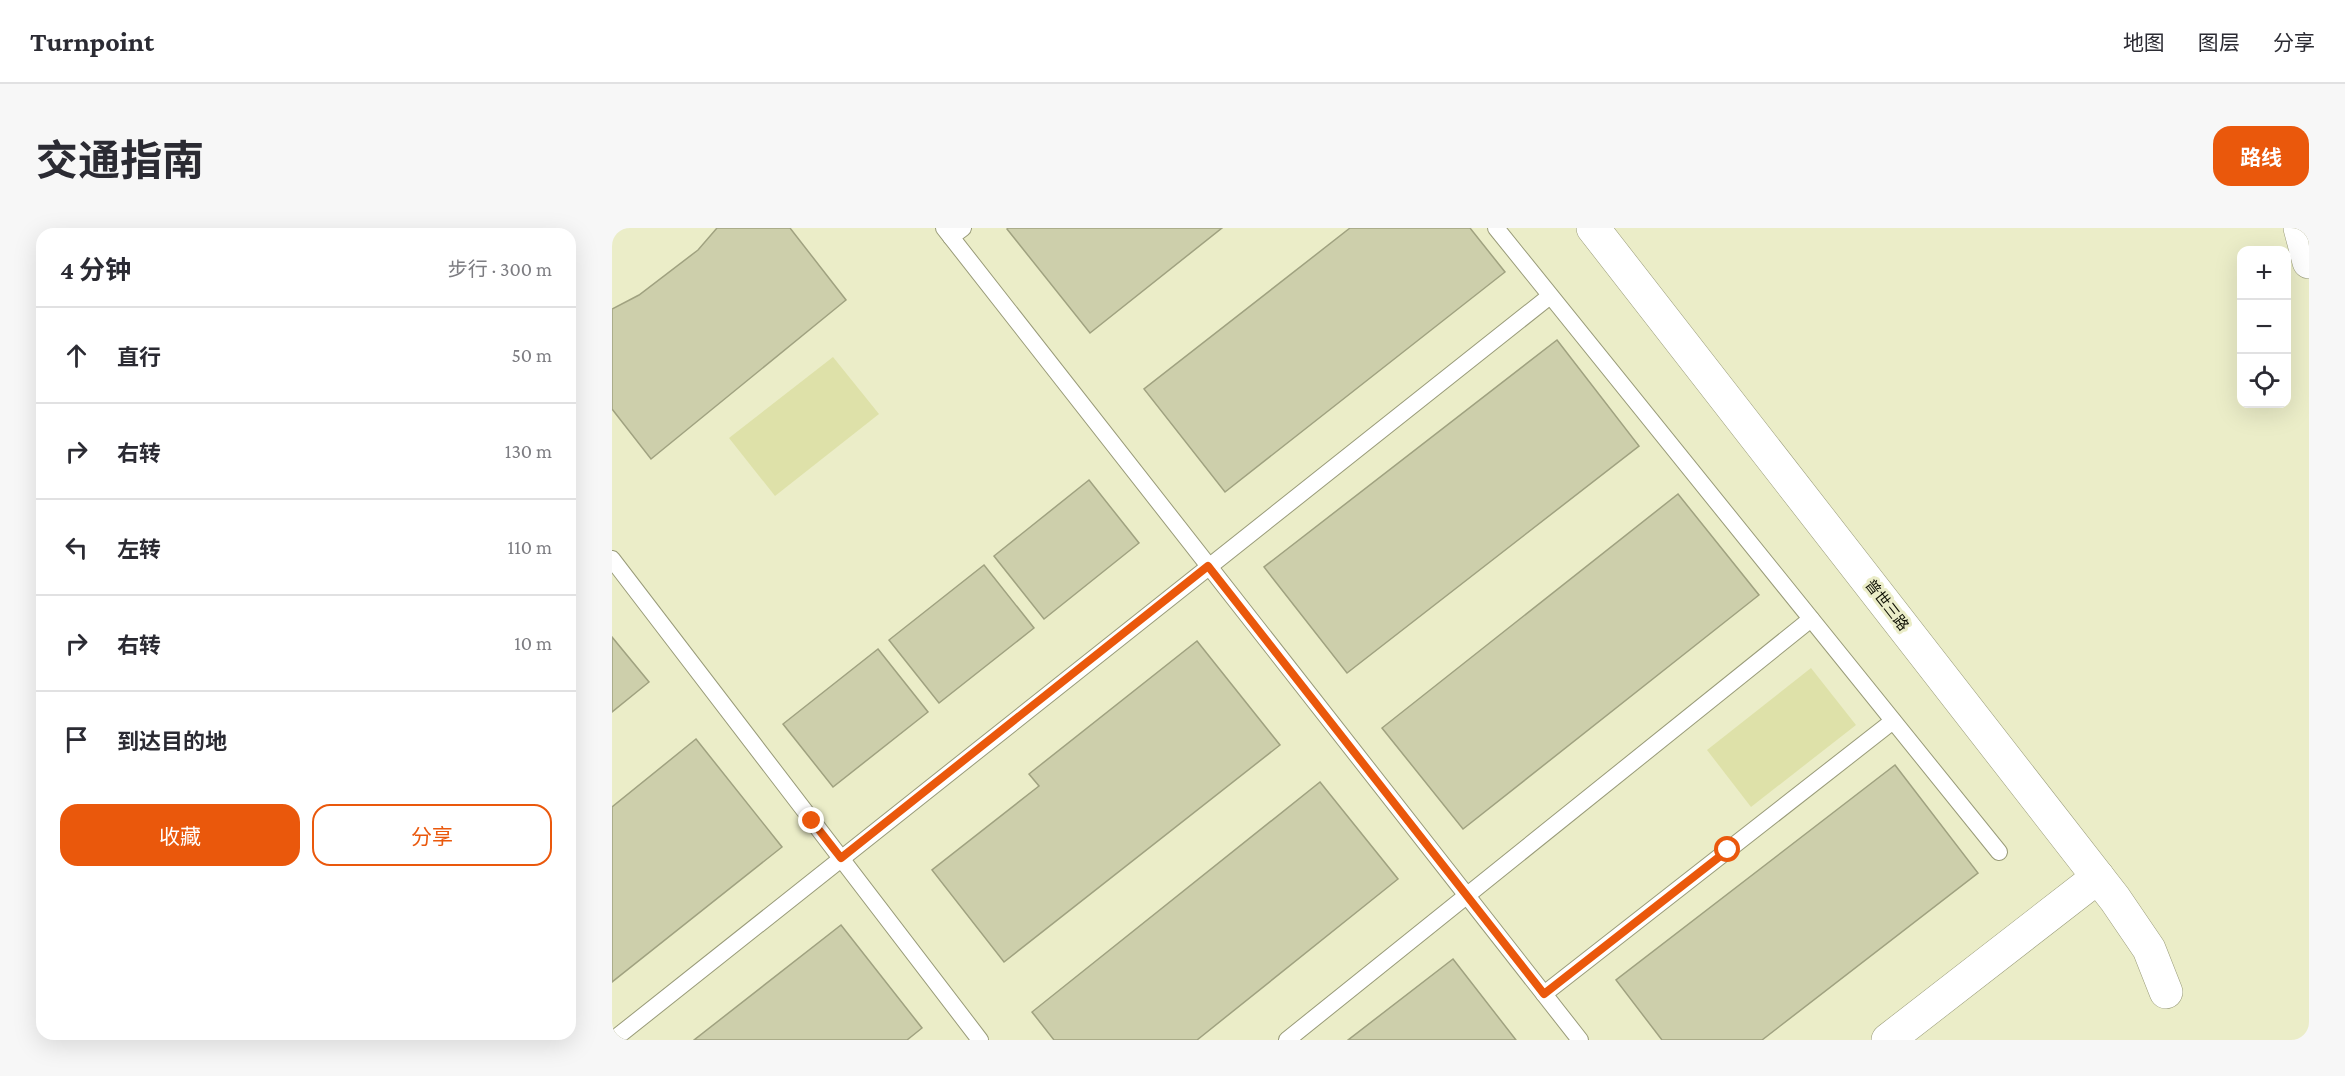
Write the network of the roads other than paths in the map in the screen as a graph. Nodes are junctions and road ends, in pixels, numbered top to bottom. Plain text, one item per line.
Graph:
1 (1496, 228) edge
2 (1593, 228) edge
3 (2300, 228) edge
4 (953, 231) edge
5 (2309, 262) edge
6 (1550, 296) junction
7 (612, 559) edge
8 (1208, 566) junction
9 (1811, 619) junction
10 (1893, 721) junction
11 (1999, 852) dead end
12 (841, 858) junction
13 (2098, 877) junction
14 (1466, 896) junction
15 (2166, 992) dead end
16 (1544, 994) junction
17 (613, 1040) edge
18 (980, 1040) edge
19 (1287, 1040) edge
20 (1580, 1040) edge
21 (1888, 1040) edge

1 - 6 lane
2 - 13 main road, 普世三路
3 - 5 main road
4 - 8 lane
6 - 8 lane
6 - 9 lane
7 - 12 lane
8 - 12 lane
8 - 14 lane
9 - 10 lane
9 - 14 lane
10 - 11 lane
10 - 16 lane
12 - 17 lane
12 - 18 lane
13 - 15 main road, 普世三路
13 - 21 main road
14 - 16 lane
14 - 19 lane
16 - 20 lane

